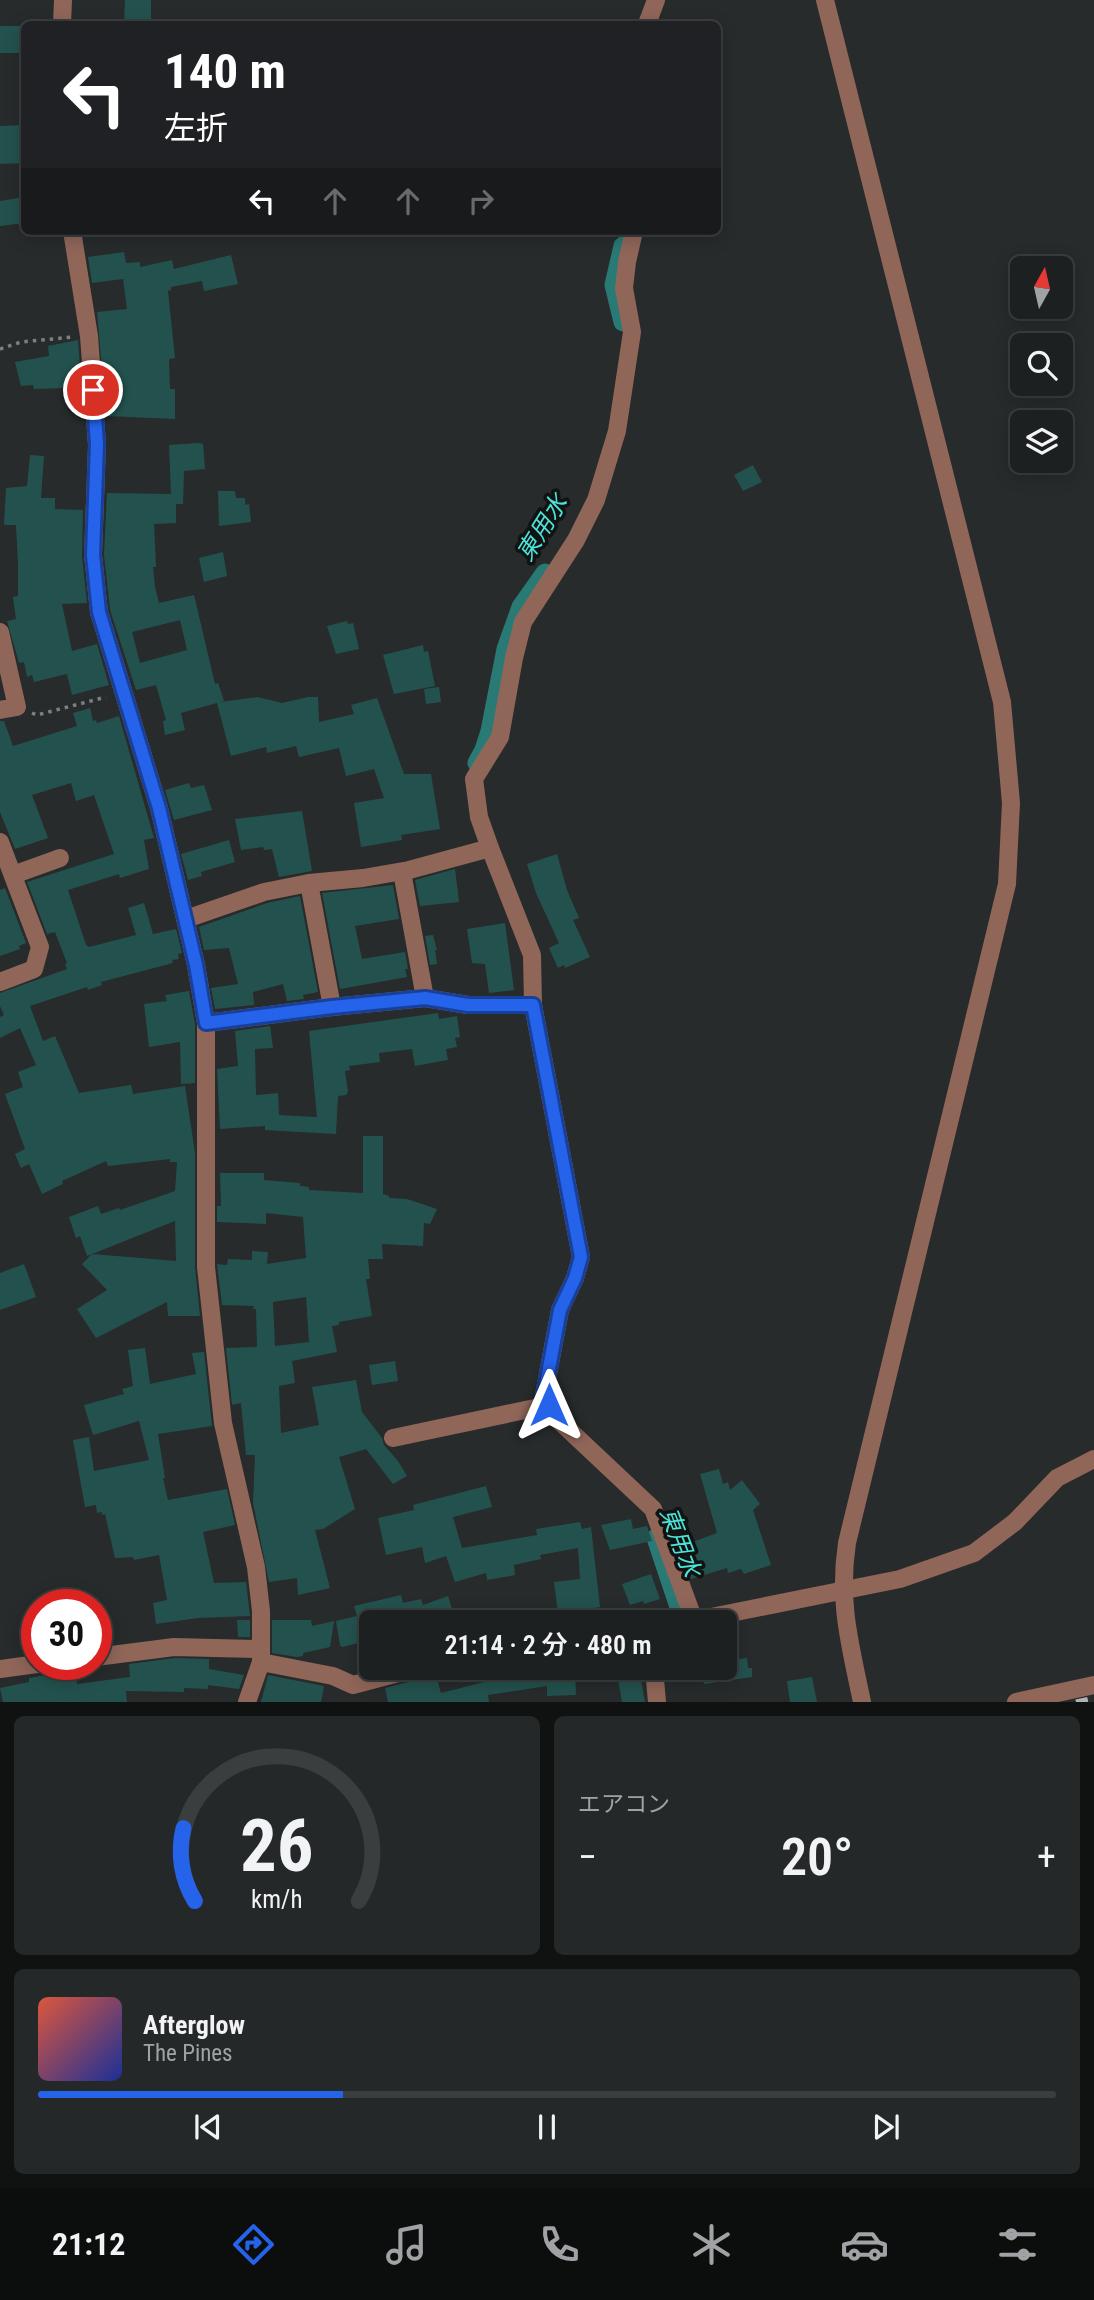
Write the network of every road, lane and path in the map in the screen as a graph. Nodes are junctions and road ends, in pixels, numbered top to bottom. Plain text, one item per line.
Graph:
1 (63, 0) edge
2 (656, 0) edge
3 (825, 0) edge
4 (62, 21) edge
5 (648, 21) edge
6 (73, 235) edge
7 (633, 235) edge
8 (89, 336) junction
9 (0, 349) edge
10 (0, 632) edge
11 (122, 692) junction
12 (9, 708) edge
13 (0, 842) edge
14 (490, 848) junction
15 (60, 858) dead end
16 (401, 872) junction
17 (13, 875) junction
18 (309, 883) junction
19 (186, 919) junction
20 (0, 982) edge
21 (425, 998) junction
22 (533, 1005) junction
23 (332, 1007) junction
24 (206, 1023) junction
25 (549, 1405) junction
26 (393, 1438) dead end
27 (1094, 1459) edge
28 (843, 1591) junction
29 (686, 1610) edge
30 (737, 1612) edge
31 (112, 1655) edge
32 (261, 1656) junction
33 (21, 1667) edge
34 (0, 1670) edge
35 (372, 1680) edge
36 (655, 1680) edge
37 (1094, 1685) edge
38 (247, 1702) edge
39 (657, 1702) edge
40 (862, 1702) edge
41 (1016, 1702) edge

1 - 4 street
2 - 5 street
3 - 28 street
6 - 8 street
7 - 14 street
8 - 9 path
8 - 11 street
10 - 12 street
11 - 12 path
11 - 19 street
13 - 17 street
14 - 16 street
14 - 22 street
15 - 17 street
16 - 18 street
16 - 21 street
17 - 20 street
18 - 19 street
18 - 23 street
19 - 24 street
21 - 22 street
21 - 23 street
22 - 25 street
23 - 24 street
24 - 32 street
25 - 26 street
25 - 29 street
27 - 28 street
28 - 30 street
28 - 40 street
31 - 32 street
32 - 35 street
32 - 38 street
33 - 34 street
36 - 39 street
37 - 41 street

